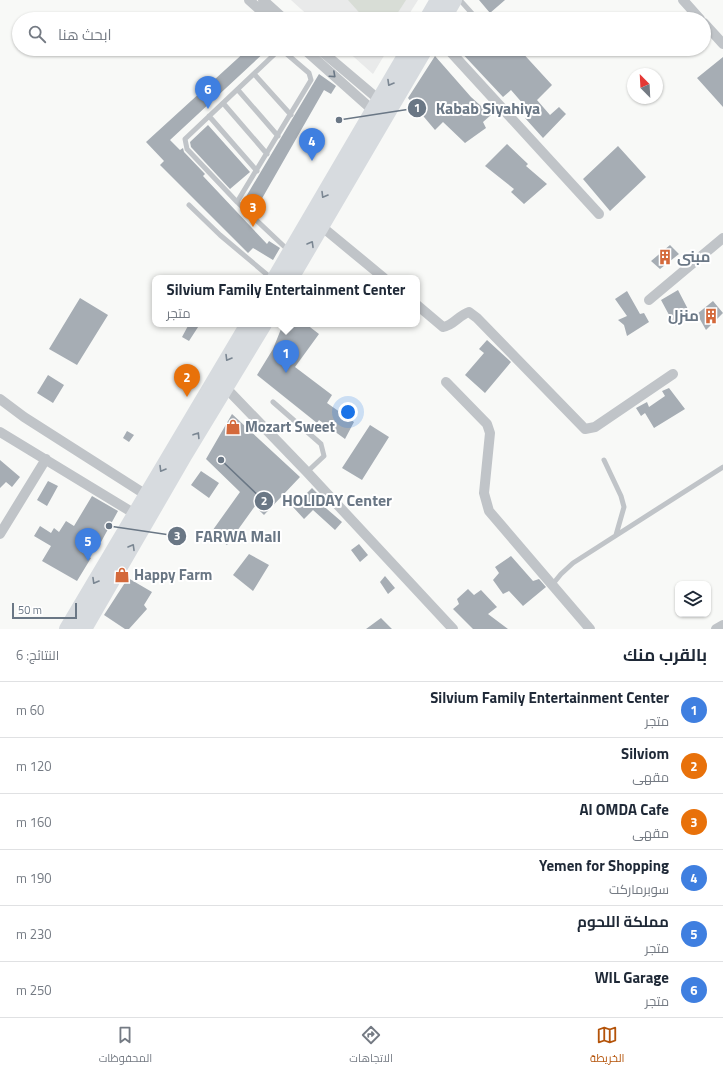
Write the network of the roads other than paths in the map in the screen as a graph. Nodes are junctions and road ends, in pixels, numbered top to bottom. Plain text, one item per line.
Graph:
1 (249, 0) edge
2 (263, 0) edge
3 (438, 0) edge
4 (454, 0) edge
5 (460, 0) edge
6 (683, 0) edge
7 (262, 12) edge
8 (276, 12) edge
9 (431, 12) edge
10 (447, 12) edge
11 (471, 12) edge
12 (694, 12) edge
13 (711, 31) edge
14 (723, 44) edge
15 (274, 56) edge
16 (289, 56) edge
17 (313, 56) edge
18 (326, 56) edge
19 (406, 56) edge
20 (420, 56) edge
21 (454, 56) edge
22 (255, 75) junction
23 (238, 90) junction
24 (223, 103) junction
25 (381, 110) junction
26 (291, 115) junction
27 (209, 116) junction
28 (278, 136) junction
29 (267, 154) junction
30 (257, 171) junction
31 (237, 202) junction
32 (189, 205) dead end
33 (599, 214) dead end
34 (321, 226) junction
35 (723, 238) edge
36 (290, 252) junction
37 (267, 275) edge
38 (277, 275) edge
39 (293, 275) edge
40 (380, 275) edge
41 (649, 300) dead end
42 (420, 308) edge
43 (246, 327) edge
44 (262, 327) edge
45 (673, 374) dead end
46 (446, 382) dead end
47 (226, 388) junction
48 (0, 399) edge
49 (273, 402) dead end
50 (0, 432) edge
51 (46, 459) junction
52 (604, 460) dead end
53 (723, 467) edge
54 (307, 472) junction
55 (152, 499) junction
56 (141, 517) junction
57 (0, 534) edge
58 (616, 536) junction
59 (552, 585) junction
60 (723, 625) edge
61 (67, 629) edge
62 (84, 629) edge
63 (453, 629) edge
64 (590, 629) edge
65 (716, 629) edge

1 - 7 street
2 - 8 street
3 - 9 main road
4 - 10 main road
5 - 11 lane
6 - 12 street
13 - 14 street
15 - 22 lane
16 - 26 lane
17 -> 25 street
18 - 25 street
19 -> 25 main road
20 - 25 main road
21 - 33 street
22 - 23 lane
22 - 26 lane
23 - 24 lane
23 - 28 lane
24 - 27 lane
24 - 29 lane
25 - 34 main road
25 -> 36 main road
26 - 28 lane
27 - 30 lane
27 - 31 lane
28 - 29 lane
29 - 30 lane
30 - 31 lane
31 - 36 lane
32 - 37 lane
39 -> 34 main road
34 - 40 street
35 - 41 street
36 - 38 main road
42 - 45 street
43 -> 55 main road
44 - 47 main road
46 - 59 street
47 - 54 street
55 -> 47 main road
48 - 55 street
49 - 54 lane
50 - 51 street
51 - 56 street
51 - 57 street
52 - 58 lane
53 - 58 lane
54 - 63 street
55 - 56 main road
56 -> 61 main road
62 -> 56 main road
58 - 59 lane
59 - 64 street
60 - 65 street

